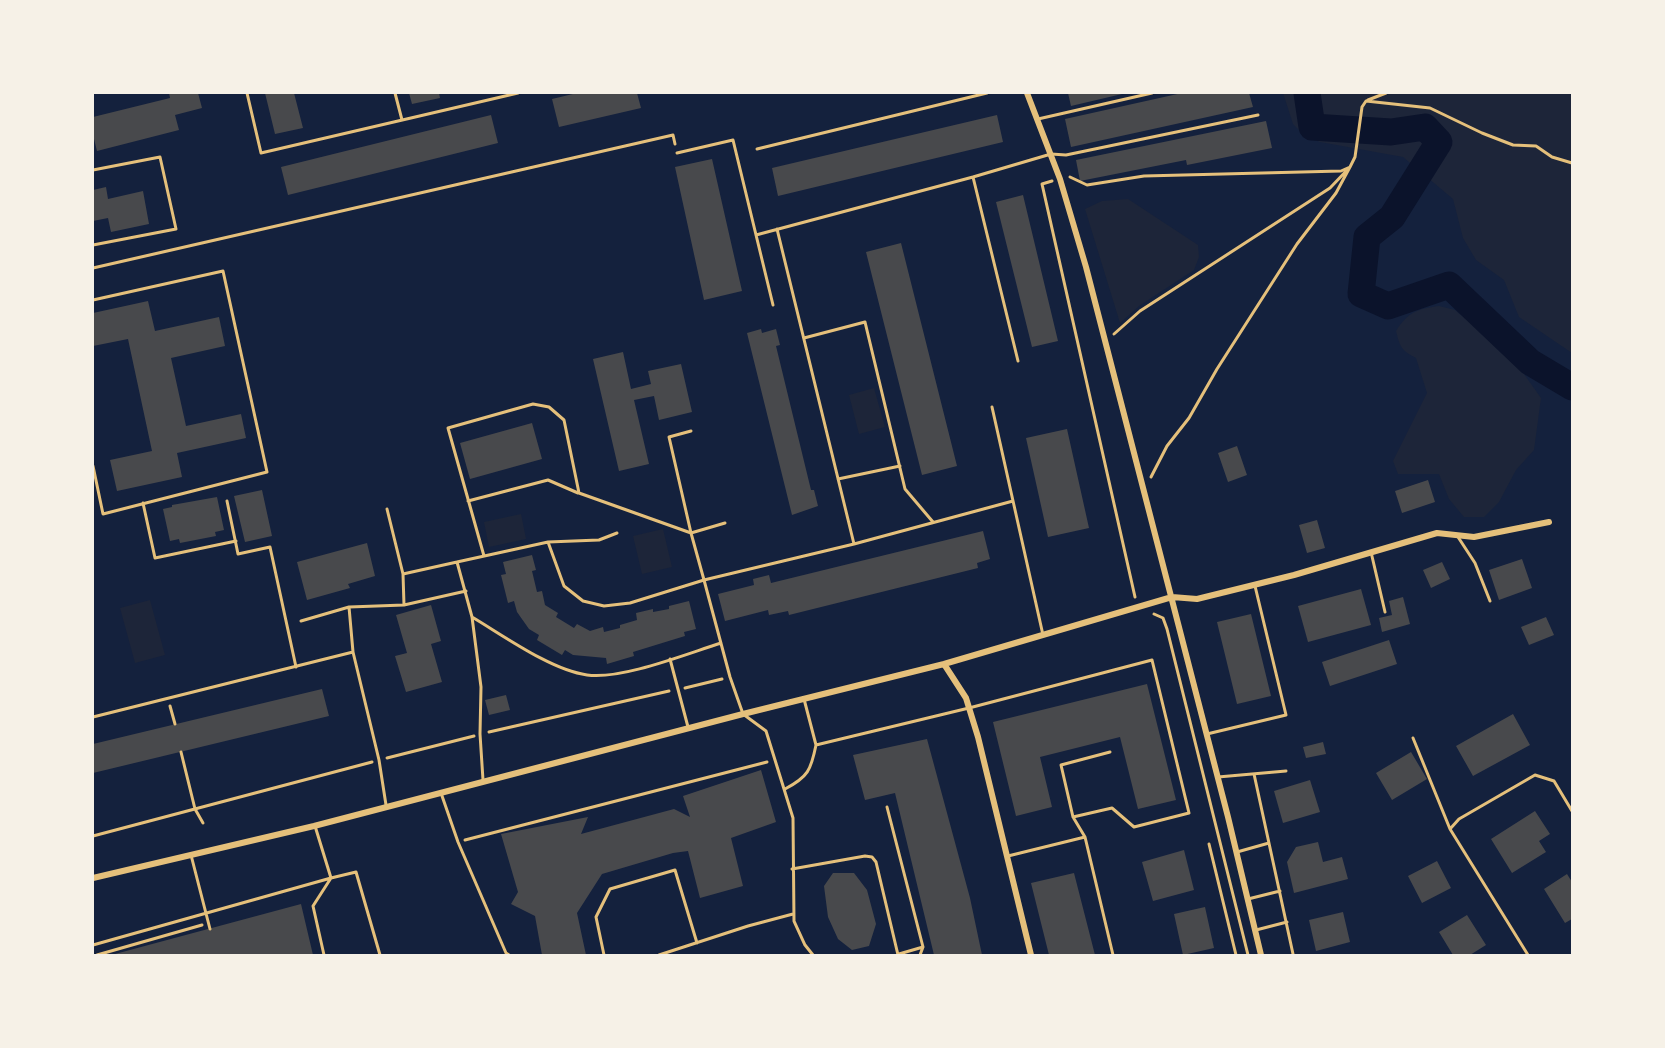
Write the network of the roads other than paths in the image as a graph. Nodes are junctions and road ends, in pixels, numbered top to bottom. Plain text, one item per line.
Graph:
1 (247, 93) edge
2 (395, 93) edge
3 (518, 93) edge
4 (987, 93) edge
5 (1027, 93) edge
6 (1152, 93) edge
7 (1258, 115) dead end
8 (1036, 119) junction
9 (402, 120) junction
10 (757, 149) dead end
11 (677, 153) road end
12 (1051, 154) junction
13 (93, 170) edge
14 (973, 177) junction
15 (777, 230) junction
16 (756, 235) junction
17 (93, 245) edge
18 (93, 300) edge
19 (773, 305) dead end
20 (804, 338) junction
21 (1018, 361) dead end
22 (992, 407) dead end
23 (691, 431) dead end
24 (93, 466) edge
25 (900, 466) junction
26 (838, 479) junction
27 (579, 493) junction
28 (227, 501) dead end
29 (468, 501) junction
30 (1013, 501) junction
31 (143, 503) junction
32 (387, 509) dead end
33 (933, 522) junction
34 (1549, 522) dead end
35 (724, 524) dead end
36 (617, 533) dead end
37 (691, 533) junction
38 (1457, 535) junction
39 (236, 541) junction
40 (548, 542) junction
41 (854, 544) junction
42 (1371, 552) junction
43 (484, 556) junction
44 (457, 562) junction
45 (403, 574) junction
46 (704, 580) junction
47 (1255, 584) junction
48 (466, 591) junction
49 (1172, 597) junction
50 (1490, 601) dead end
51 (404, 605) junction
52 (349, 607) junction
53 (1384, 612) dead end
54 (472, 617) junction
55 (301, 621) dead end
56 (1043, 635) junction
57 (721, 643) junction
58 (353, 652) junction
59 (670, 659) junction
60 (944, 664) junction
61 (296, 667) junction
62 (803, 698) junction
63 (969, 708) junction
64 (743, 714) junction
65 (93, 717) edge
66 (689, 729) junction
67 (1207, 734) junction
68 (1413, 738) dead end
69 (816, 745) junction
70 (1110, 752) dead end
71 (1286, 771) dead end
72 (1254, 774) junction
73 (1218, 777) junction
74 (483, 780) junction
75 (784, 790) junction
76 (441, 793) junction
77 (387, 807) junction
78 (887, 807) dead end
79 (1572, 811) edge
80 (1073, 817) junction
81 (314, 825) junction
82 (1450, 829) junction
83 (1085, 837) junction
84 (1269, 843) junction
85 (1209, 844) dead end
86 (1237, 852) junction
87 (191, 855) junction
88 (1006, 856) junction
89 (792, 869) junction
90 (93, 878) edge
91 (331, 878) junction
92 (1280, 891) junction
93 (1248, 899) junction
94 (206, 914) junction
95 (794, 914) junction
96 (1287, 922) junction
97 (210, 929) dead end
98 (1255, 930) junction
99 (698, 942) junction
100 (93, 945) edge
101 (923, 947) junction
102 (1293, 954) edge
103 (324, 955) edge
104 (380, 955) edge
105 (509, 955) edge
106 (604, 955) edge
107 (661, 955) edge
108 (813, 955) edge
109 (899, 955) edge
110 (920, 955) edge
111 (1031, 955) edge
112 (1113, 955) edge
113 (1236, 955) edge
114 (1261, 955) edge
115 (1528, 955) edge

1 - 9 lane
2 - 9 lane
3 - 9 lane
4 - 10 lane
5 - 8 street
6 - 8 lane
7 - 12 lane
8 - 12 street
11 - 16 lane
12 - 14 lane
12 - 49 street
13 - 17 lane
14 - 15 lane
14 - 21 lane
15 - 16 lane
15 - 20 lane
16 - 19 lane
18 - 31 lane
20 - 25 lane
20 - 26 lane
22 - 30 lane
23 - 37 lane
24 - 31 lane
25 - 26 lane
25 - 33 lane
26 - 41 lane
27 - 29 lane
27 - 29 lane
27 - 37 lane
28 - 39 lane
29 - 43 lane
30 - 33 lane
30 - 56 lane
31 - 39 lane
32 - 45 lane
33 - 41 lane
34 - 38 street
35 - 37 lane
36 - 40 lane
37 - 46 lane
38 - 42 street
38 - 50 lane
39 - 61 lane
40 - 43 lane
40 - 46 lane
41 - 46 lane
42 - 47 street
42 - 53 lane
43 - 44 lane
44 - 45 lane
44 - 48 lane
45 - 51 lane
46 - 57 lane
47 - 49 street
47 - 67 lane
48 - 51 lane
48 - 54 lane
49 - 56 street
49 - 67 street
51 - 52 lane
52 - 55 lane
52 - 58 lane
54 - 59 lane
54 - 74 lane
56 - 60 street
57 - 59 lane
57 - 64 lane
58 - 61 lane
58 - 77 lane
59 - 66 lane
60 - 62 street
60 - 63 street
61 - 65 lane
62 - 64 street
62 - 69 lane
63 - 69 lane
63 - 80 lane
63 - 88 street
64 - 66 street
64 - 75 lane
66 - 74 street
67 - 73 street
68 - 82 lane
69 - 75 lane
70 - 80 lane
71 - 72 lane
72 - 73 lane
72 - 84 lane
73 - 86 street
74 - 76 street
75 - 89 lane
76 - 77 street
76 - 105 lane
77 - 81 street
78 - 101 lane
79 - 82 lane
80 - 83 lane
81 - 87 street
81 - 91 lane
82 - 115 lane
83 - 88 lane
83 - 112 lane
84 - 86 lane
84 - 92 lane
85 - 113 lane
86 - 93 street
87 - 90 street
87 - 94 lane
88 - 111 street
89 - 95 lane
89 - 109 lane
91 - 94 lane
91 - 103 lane
91 - 104 lane
92 - 93 lane
92 - 96 lane
93 - 98 street
94 - 97 lane
94 - 100 lane
95 - 99 lane
95 - 108 lane
96 - 98 lane
96 - 102 lane
98 - 114 street
99 - 106 lane
99 - 107 lane
101 - 109 lane
101 - 110 lane

